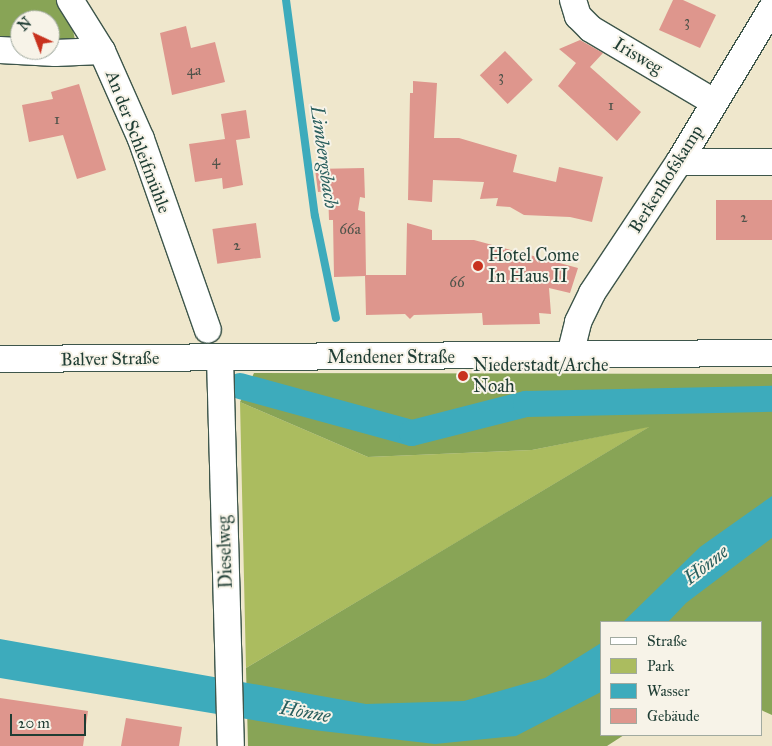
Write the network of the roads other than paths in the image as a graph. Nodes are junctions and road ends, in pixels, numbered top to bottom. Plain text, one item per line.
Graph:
1 (70, 0) edge
2 (573, 0) edge
3 (772, 8) edge
4 (0, 50) edge
5 (102, 51) junction
6 (714, 102) junction
7 (679, 162) junction
8 (772, 162) edge
9 (208, 330) dead end
10 (772, 353) edge
11 (570, 355) junction
12 (220, 358) junction
13 (0, 359) edge
14 (231, 741) edge

1 - 5 street
2 - 6 street, Irisweg
3 - 6 street, Berkenhofskamp
4 - 5 street, An der Schleifmühle
5 - 9 street, An der Schleifmühle
6 - 7 street, Berkenhofskamp
7 - 8 street
7 - 11 street, Berkenhofskamp
10 - 11 street, Mendener Straße
11 - 12 street, Mendener Straße
12 - 13 street, Balver Straße
12 - 14 street, Dieselweg

